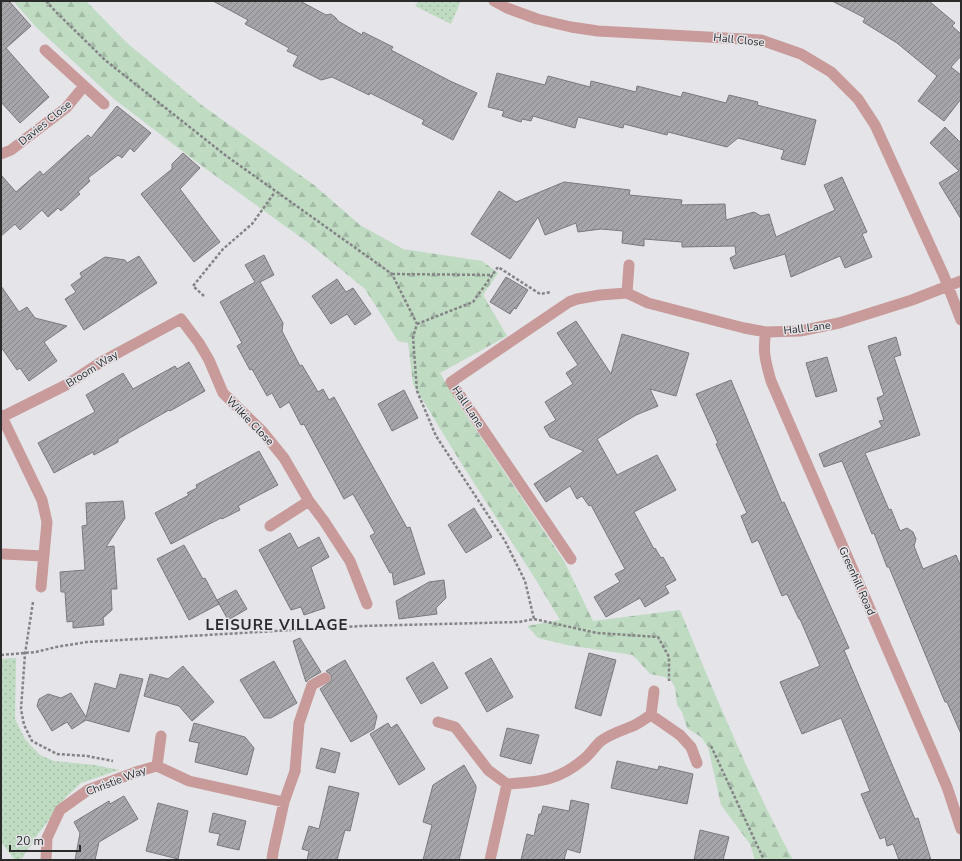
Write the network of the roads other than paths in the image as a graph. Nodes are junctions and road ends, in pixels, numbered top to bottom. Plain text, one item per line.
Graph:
1 (494, 1) edge
2 (45, 50) dead end
3 (84, 86) junction
4 (104, 104) dead end
5 (1, 154) edge
6 (630, 265) dead end
7 (961, 282) edge
8 (949, 287) junction
9 (627, 293) junction
10 (182, 319) joint
11 (961, 320) edge
12 (766, 332) junction
13 (2, 416) edge
14 (309, 501) junction
15 (270, 526) dead end
16 (2, 555) edge
17 (43, 556) junction
18 (571, 559) dead end
19 (41, 587) road end
20 (367, 604) dead end
21 (325, 678) dead end
22 (654, 691) dead end
23 (651, 715) junction
24 (438, 722) dead end
25 (161, 736) dead end
26 (697, 764) dead end
27 (157, 766) junction
28 (507, 784) junction
29 (284, 802) junction
30 (960, 823) edge
31 (46, 860) edge
32 (272, 860) edge
33 (490, 860) edge

1 - 8 street, Hall Close
2 - 3 street
3 - 4 street
3 - 5 street, Davies Close
6 - 9 street
7 - 8 street, Hall Lane
8 - 11 street, Hall Close
8 - 12 street, Hall Lane
9 - 12 street, Hall Lane
9 - 18 street, Hall Lane
10 - 13 street, Broom Way
10 - 14 street, Wilkie Close
12 - 30 street, Greenhill Road
13 - 17 street
14 - 15 street
14 - 20 street, Wilkie Close
16 - 17 street
17 - 19 street
21 - 29 street
22 - 23 street
23 - 26 street
23 - 28 street
24 - 28 street
25 - 27 street, Christie Way
27 - 29 street, Christie Way
27 - 31 street, Christie Way
28 - 33 street
29 - 32 street

